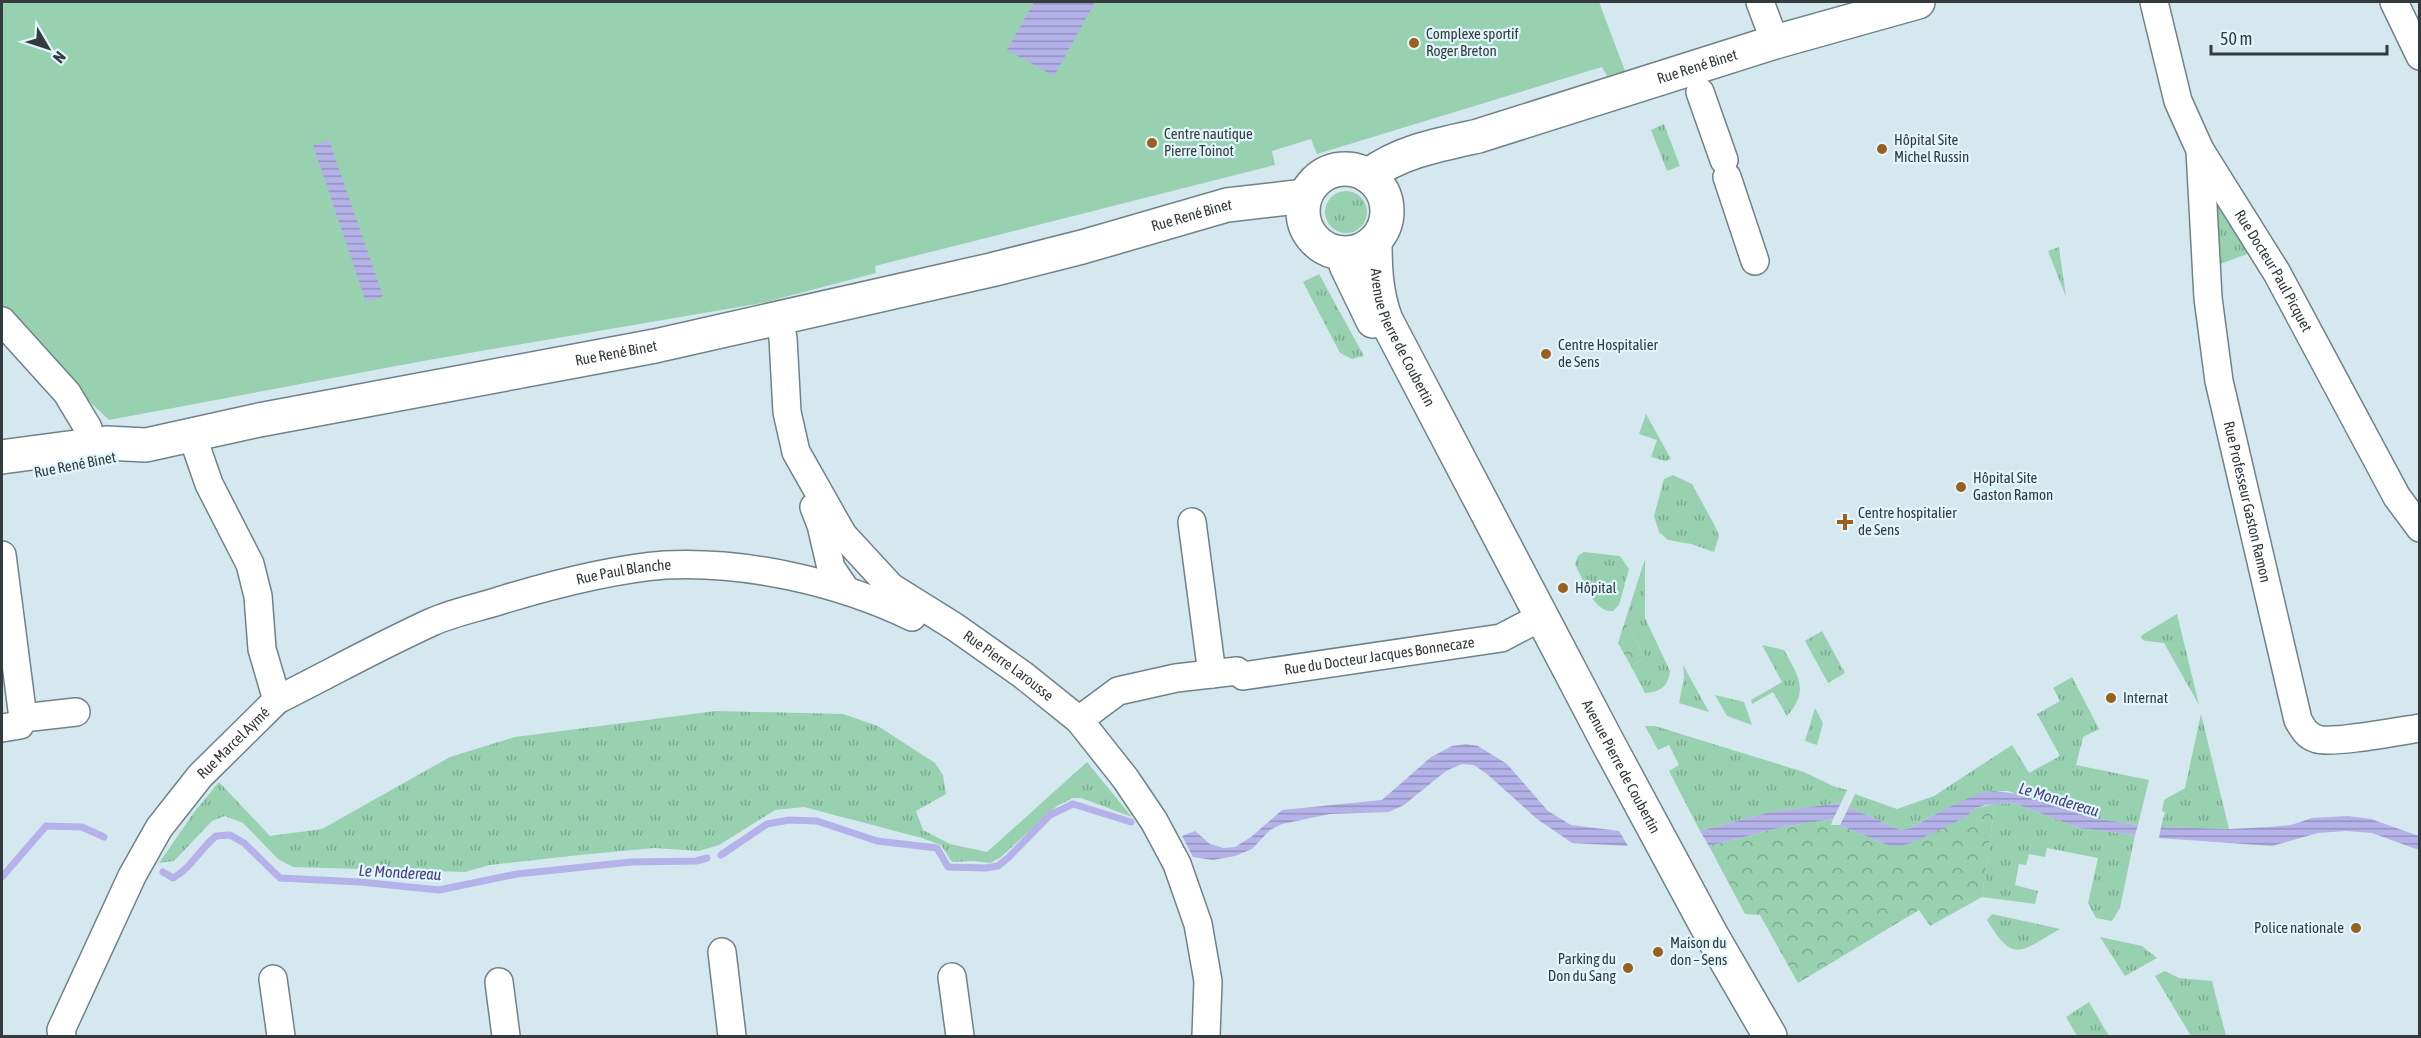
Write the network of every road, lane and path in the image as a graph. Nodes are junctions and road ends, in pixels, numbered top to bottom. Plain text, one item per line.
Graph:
1 (1760, 2) edge
2 (1918, 2) edge
3 (2154, 2) edge
4 (2394, 2) edge
5 (1775, 42) junction
6 (2420, 56) edge
7 (1700, 92) dead end
8 (2200, 150) junction
9 (1377, 188) junction
10 (1304, 208) junction
11 (1375, 241) junction
12 (1346, 254) junction
13 (1755, 261) dead end
14 (779, 320) junction
15 (2, 321) edge
16 (97, 435) junction
17 (192, 435) junction
18 (2, 442) edge
19 (146, 445) junction
20 (2, 457) edge
21 (2, 480) edge
22 (1478, 495) junction
23 (1192, 522) dead end
24 (2420, 528) edge
25 (832, 530) junction
26 (2, 555) edge
27 (794, 566) junction
28 (742, 568) junction
29 (839, 580) junction
30 (891, 587) junction
31 (1541, 617) junction
32 (982, 646) junction
33 (1212, 674) junction
34 (277, 700) junction
35 (76, 712) dead end
36 (1079, 720) junction
37 (12, 723) edge
38 (2420, 728) edge
39 (722, 952) dead end
40 (952, 977) dead end
41 (273, 979) dead end
42 (500, 982) dead end
43 (56, 1034) edge
44 (280, 1036) edge
45 (506, 1036) edge
46 (732, 1036) edge
47 (960, 1036) edge
48 (1206, 1036) edge
49 (1770, 1036) edge

1 - 5 street
2 - 5 street, Rue René Binet
3 - 8 street, Rue Docteur Paul Picquet
4 - 6 street
5 - 9 street, Rue René Binet
7 - 13 street
8 - 24 street, Rue Docteur Paul Picquet
8 - 38 street, Rue Professeur Gaston Ramon
9 - 10 street
9 - 11 street
10 - 12 street
10 - 14 street, Rue René Binet
11 - 12 street
11 - 22 street, Avenue Pierre de Coubertin
12 - 22 street, Avenue Pierre de Coubertin
14 - 17 street, Rue René Binet
14 - 25 street, Rue Pierre Larousse
15 - 16 street
16 - 18 street
16 - 19 street, Rue René Binet
16 - 20 street, Rue René Binet
17 - 19 street, Rue René Binet
17 - 34 street, Rue Marcel Aymé
19 - 21 street, Rue René Binet
22 - 31 street, Avenue Pierre de Coubertin
23 - 33 street
25 - 27 street
25 - 29 street
25 - 30 street, Rue Pierre Larousse
26 - 37 street
27 - 28 street
27 - 29 street
28 - 29 street, Rue Paul Blanche
28 - 34 street, Rue Paul Blanche
29 - 30 street
29 - 32 street, Rue Paul Blanche
30 - 32 street, Rue Pierre Larousse
31 - 33 street, Rue du Docteur Jacques Bonnecaze
31 - 49 street, Avenue Pierre de Coubertin
32 - 36 street, Rue Pierre Larousse
33 - 36 street, Rue du Docteur Jacques Bonnecaze
34 - 43 street, Rue Marcel Aymé
35 - 37 street
36 - 48 street, Rue Pierre Larousse
39 - 46 street
40 - 47 street
41 - 44 street
42 - 45 street

